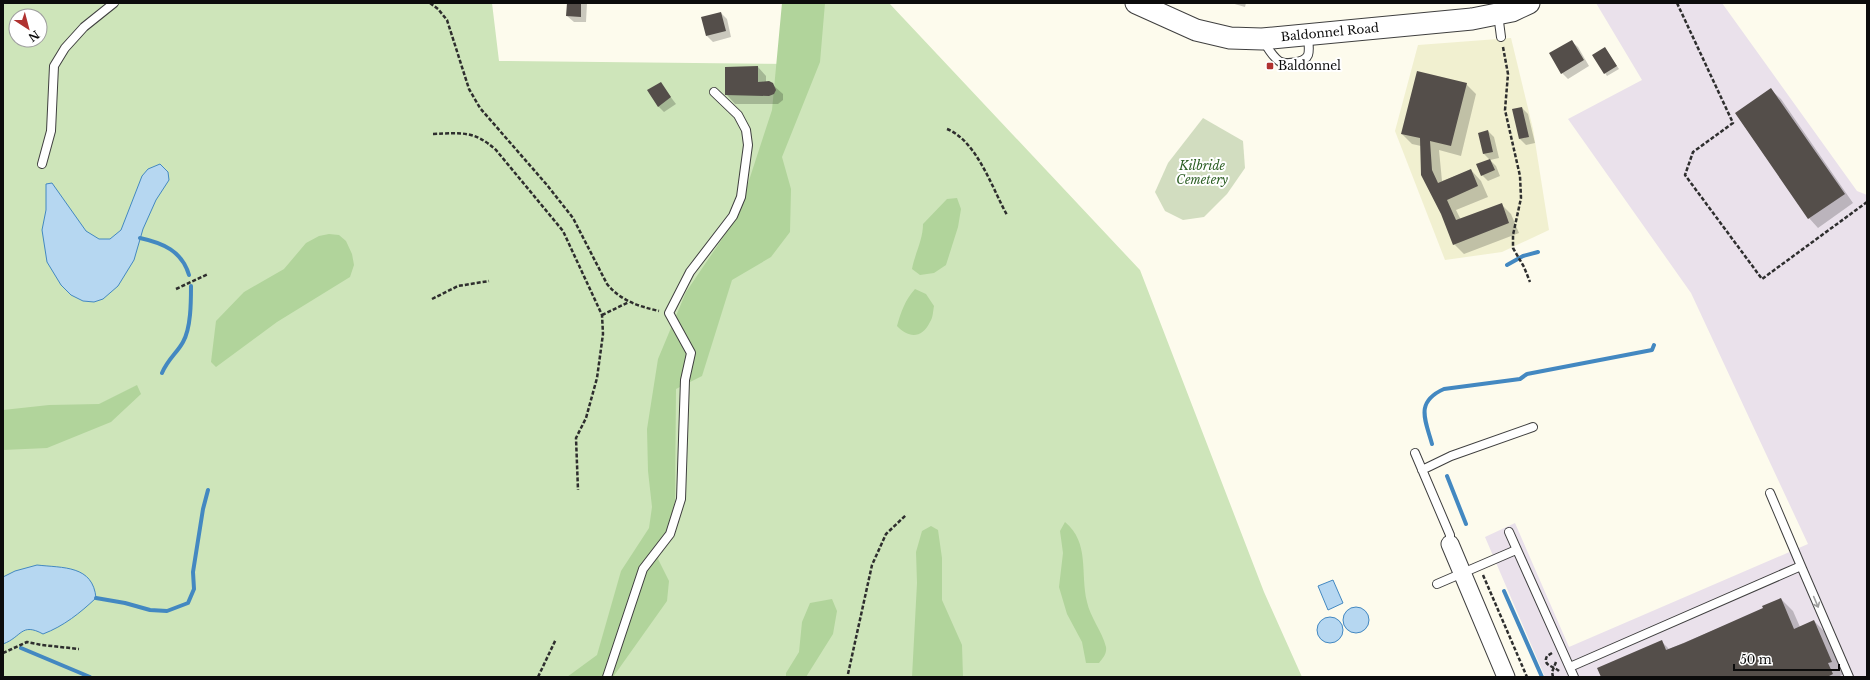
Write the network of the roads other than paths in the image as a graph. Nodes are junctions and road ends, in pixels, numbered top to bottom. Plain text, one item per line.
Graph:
1 (114, 3) edge
2 (1136, 3) edge
3 (1529, 3) edge
4 (1498, 14) junction
5 (1501, 36) road end
6 (714, 92) dead end
7 (42, 164) dead end
8 (1534, 427) dead end
9 (1415, 453) dead end
10 (1422, 470) junction
11 (1770, 493) dead end
12 (1509, 532) dead end
13 (1450, 544) joint
14 (1516, 550) junction
15 (1801, 566) junction
16 (1461, 573) junction
17 (1437, 584) dead end
18 (1570, 667) junction
19 (607, 677) edge
20 (1506, 677) edge
21 (1574, 677) edge
22 (1849, 677) edge

1 - 7 lane
2 - 4 street, Baldonnel Road
3 - 4 street, Baldonnel Road
4 - 5 lane
6 - 19 lane
8 - 10 lane
9 - 10 lane
10 - 13 lane
11 - 15 lane
12 - 14 lane
13 - 16 street
14 - 16 lane
14 - 18 lane
15 - 18 lane
15 -> 22 lane
16 - 17 lane
16 - 20 street
18 - 21 lane

